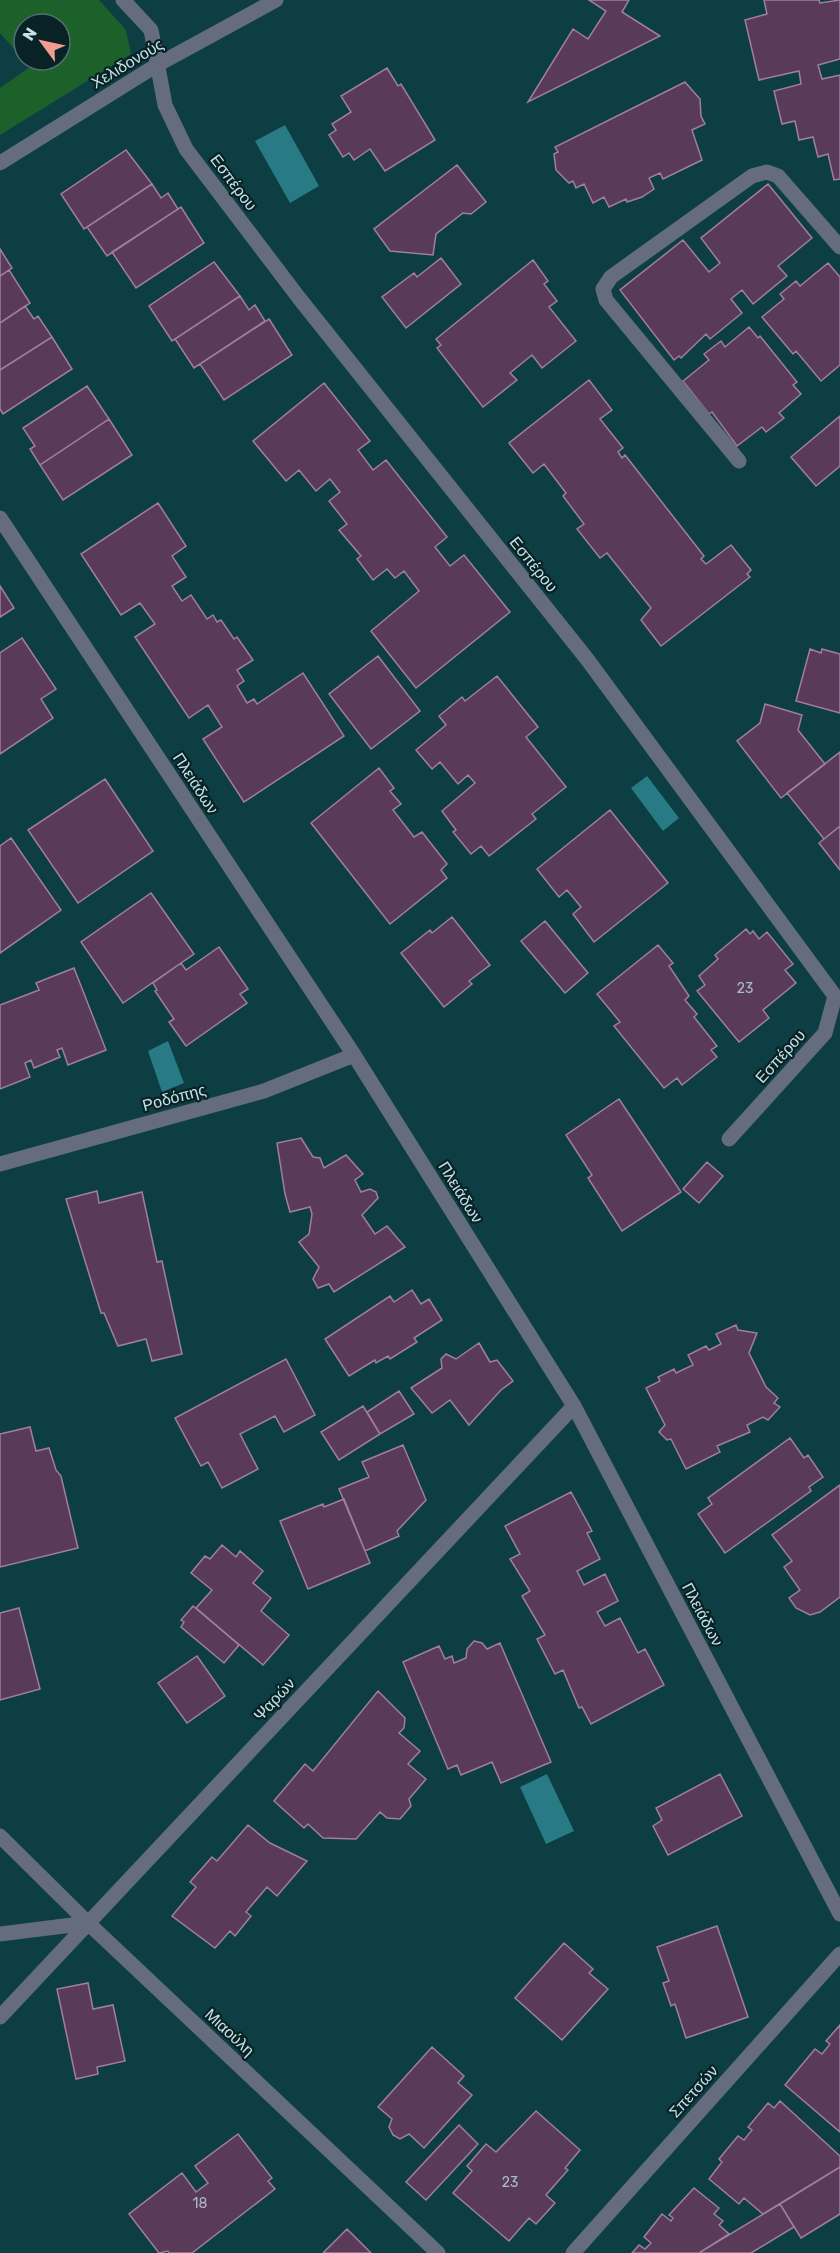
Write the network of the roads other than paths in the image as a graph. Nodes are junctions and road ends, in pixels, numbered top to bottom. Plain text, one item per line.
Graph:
1 (123, 0) edge
2 (276, 0) edge
3 (157, 65) junction
4 (0, 163) edge
5 (840, 247) edge
6 (739, 461) dead end
7 (0, 518) edge
8 (354, 1055) junction
9 (729, 1139) dead end
10 (0, 1164) edge
11 (574, 1406) junction
12 (0, 1836) edge
13 (840, 1914) edge
14 (88, 1923) junction
15 (0, 1934) edge
16 (840, 1954) edge
17 (0, 2017) edge
18 (438, 2253) edge
19 (573, 2253) edge

1 - 3 street, Εσπέρου
2 - 3 street, Χελιδονούς
3 - 4 street, Χελιδονούς
3 - 9 street, Εσπέρου
5 - 6 street
7 - 8 street, Πλειάδων
8 - 10 street, Ροδόπης
8 - 11 street, Πλειάδων
11 - 13 street, Πλειάδων
11 - 14 street, Ψαρών
12 - 14 street, Μιαούλη
14 - 15 street
14 - 17 street, Ψαρών
14 - 18 street, Μιαούλη
16 - 19 street, Σπετσών

